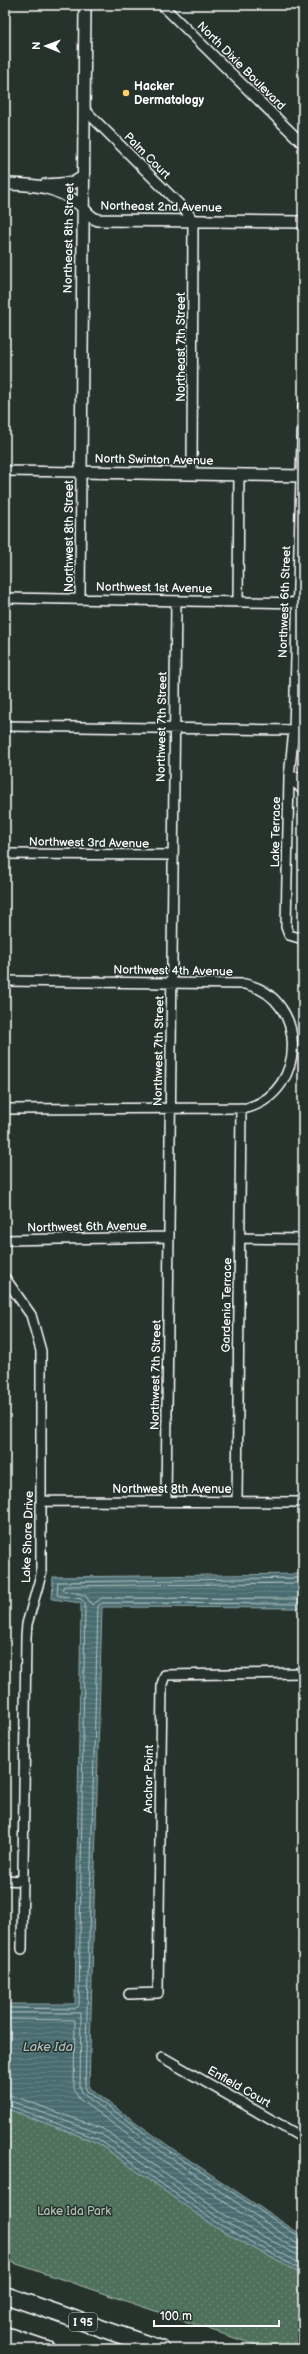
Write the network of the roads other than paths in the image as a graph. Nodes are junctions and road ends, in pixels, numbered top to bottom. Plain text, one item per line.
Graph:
1 (85, 5) edge
2 (162, 5) edge
3 (84, 109) junction
4 (303, 144) edge
5 (83, 177) junction
6 (5, 184) edge
7 (41, 185) junction
8 (82, 207) junction
9 (193, 221) junction
10 (303, 222) edge
11 (303, 405) edge
12 (5, 471) edge
13 (81, 472) junction
14 (192, 474) junction
15 (239, 475) junction
16 (302, 476) edge
17 (5, 598) edge
18 (80, 599) junction
19 (176, 601) junction
20 (238, 602) junction
21 (300, 603) edge
22 (5, 726) edge
23 (174, 728) junction
24 (294, 730) junction
25 (289, 776) junction
26 (303, 777) edge
27 (303, 790) edge
28 (5, 854) edge
29 (173, 856) junction
30 (303, 939) edge
31 (5, 981) edge
32 (172, 983) junction
33 (301, 1047) edge
34 (241, 1108) junction
35 (5, 1109) edge
36 (171, 1110) junction
37 (169, 1238) junction
38 (240, 1238) junction
39 (303, 1238) edge
40 (5, 1240) edge
41 (5, 1278) edge
42 (42, 1501) junction
43 (166, 1502) junction
44 (237, 1502) junction
45 (303, 1502) edge
46 (303, 1673) edge
47 (5, 1880) edge
48 (23, 1881) junction
49 (22, 1949) dead end
50 (129, 1994) dead end
51 (162, 2057) dead end
52 (303, 2138) edge
53 (5, 2295) edge
54 (5, 2335) edge
55 (47, 2349) edge
56 (161, 2349) edge

1 - 3 street, Northeast 8th Street
2 - 4 street, North Dixie Boulevard
3 - 5 street, Northeast 8th Street
3 - 9 street, Palm Court
5 - 7 street
5 - 8 street, Northeast 8th Street
6 - 7 street, Northeast 2nd Avenue
7 - 8 street, Northeast 2nd Avenue
8 - 9 street, Northeast 2nd Avenue
8 - 13 street, Northeast 8th Street
9 - 10 street, Northeast 2nd Avenue
9 - 14 street, Northeast 7th Street
11 - 16 street, Northwest 6th Street
12 - 13 street, North Swinton Avenue
13 - 14 street, North Swinton Avenue
13 - 18 street, Northwest 8th Street
14 - 15 street, North Swinton Avenue
15 - 16 street, North Swinton Avenue
15 - 20 street
16 - 21 street, Northwest 6th Street
17 - 18 street, Northwest 1st Avenue
18 - 19 street, Northwest 1st Avenue
19 - 20 street, Northwest 1st Avenue
19 - 23 street, Northwest 7th Street
20 - 21 street, Northwest 1st Avenue
21 - 24 street, Northwest 6th Street
22 - 23 street
23 - 24 street
23 - 29 street, Northwest 7th Street
24 - 25 street, Lake Terrace
25 - 26 street
25 - 27 street
25 - 30 street, Lake Terrace
28 - 29 street, Northwest 3rd Avenue
29 - 32 street, Northwest 7th Street
31 - 32 street, Northwest 4th Avenue
32 - 33 street, Northwest 4th Avenue
32 - 36 street, Northwest 7th Street
33 - 34 street
34 - 36 street
34 - 38 street, Gardenia Terrace
35 - 36 street
36 - 37 street, Northwest 7th Street
37 - 40 street, Northwest 6th Avenue
37 - 43 street, Northwest 7th Street
38 - 39 street
38 - 44 street, Gardenia Terrace
41 - 42 street, Lake Shore Drive
42 - 43 street, Northwest 8th Avenue
42 - 48 street, Lake Shore Drive
43 - 44 street, Northwest 8th Avenue
44 - 45 street, Northwest 8th Avenue
46 - 50 street, Anchor Point
47 - 48 street
48 - 49 street, Lake Shore Drive
51 - 52 street, Enfield Court
53 - 56 highway, I 95
54 - 55 highway

